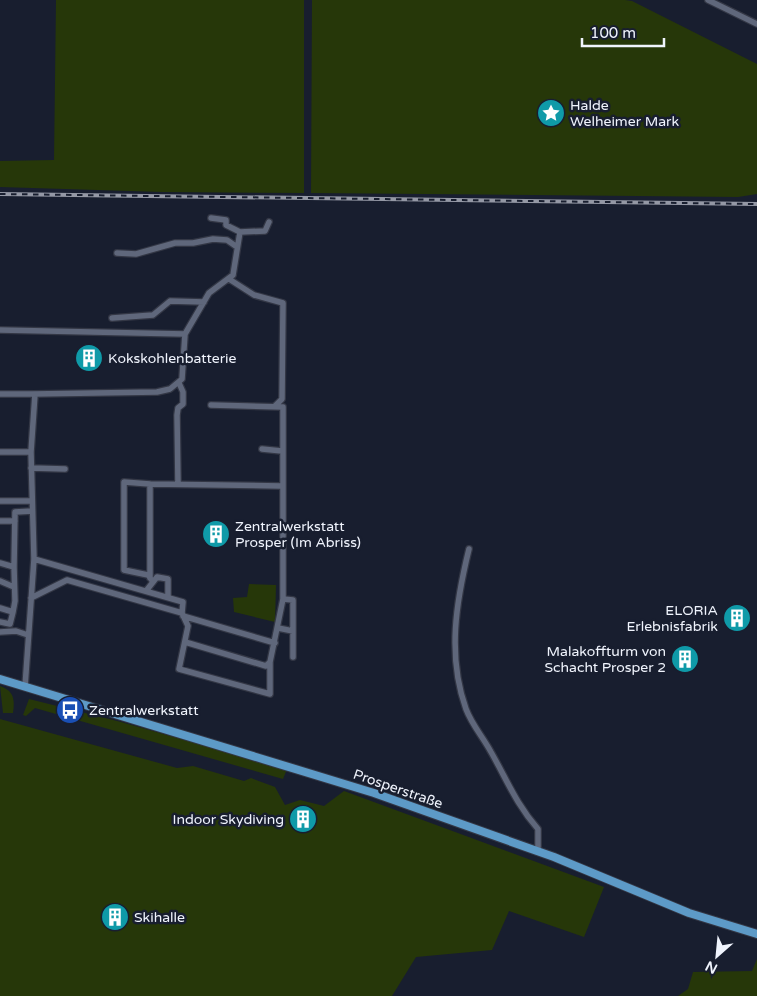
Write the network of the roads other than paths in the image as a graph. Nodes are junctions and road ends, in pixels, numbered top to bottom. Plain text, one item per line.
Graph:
1 (708, 0) edge
2 (757, 24) edge
3 (211, 218) dead end
4 (269, 222) dead end
5 (240, 232) junction
6 (237, 247) junction
7 (117, 253) dead end
8 (229, 279) junction
9 (204, 302) junction
10 (112, 318) dead end
11 (0, 330) edge
12 (185, 334) junction
13 (179, 383) junction
14 (0, 394) edge
15 (30, 394) junction
16 (211, 406) dead end
17 (275, 406) junction
18 (262, 449) dead end
19 (282, 451) junction
20 (0, 452) edge
21 (31, 452) junction
22 (32, 468) junction
23 (65, 469) dead end
24 (150, 484) junction
25 (178, 484) junction
26 (281, 486) junction
27 (0, 501) edge
28 (32, 502) junction
29 (32, 511) junction
30 (0, 521) edge
31 (15, 521) junction
32 (469, 549) dead end
33 (34, 559) junction
34 (0, 563) edge
35 (14, 567) junction
36 (152, 580) junction
37 (0, 581) edge
38 (14, 587) junction
39 (146, 591) junction
40 (168, 597) junction
41 (31, 598) junction
42 (283, 599) junction
43 (0, 608) edge
44 (13, 612) junction
45 (182, 614) junction
46 (0, 622) edge
47 (278, 628) junction
48 (293, 631) junction
49 (0, 632) edge
50 (28, 635) junction
51 (185, 642) junction
52 (275, 643) junction
53 (293, 657) dead end
54 (270, 662) junction
55 (0, 679) edge
56 (25, 687) junction
57 (538, 852) junction
58 (757, 934) edge

1 - 2 street
3 - 5 street
4 - 5 street
5 - 6 street
6 - 7 street
6 - 8 street
8 - 9 street
8 - 17 street
9 - 10 street
9 - 12 street
11 - 12 street
12 - 13 street
13 - 15 street
13 - 25 street
14 - 15 street
15 - 21 street
16 - 17 street
17 - 19 street
18 - 19 street
19 - 26 street
20 - 21 street
21 - 22 street
22 - 23 street
22 - 28 street
24 - 25 street
24 - 36 street
24 - 36 street
25 - 26 street
26 - 42 street
27 - 28 street
28 - 29 street
29 - 31 street
29 - 33 street
30 - 31 street
31 - 35 street
32 - 57 street
33 - 39 street
33 - 41 street
34 - 35 street
35 - 38 street
36 - 39 street
36 - 40 street
37 - 38 street
38 - 44 street
39 - 40 street
40 - 45 street
41 - 45 street
41 - 50 street
42 - 47 street
42 - 48 street
43 - 44 street
44 - 46 street
45 - 51 street
45 - 52 street
47 - 48 street
47 - 52 street
48 - 53 street
49 - 50 street
50 - 56 street
51 - 54 street
51 - 54 street
52 - 54 street
55 - 56 main road, Prosperstraße
56 - 57 main road, Prosperstraße
57 - 58 main road, Prosperstraße

